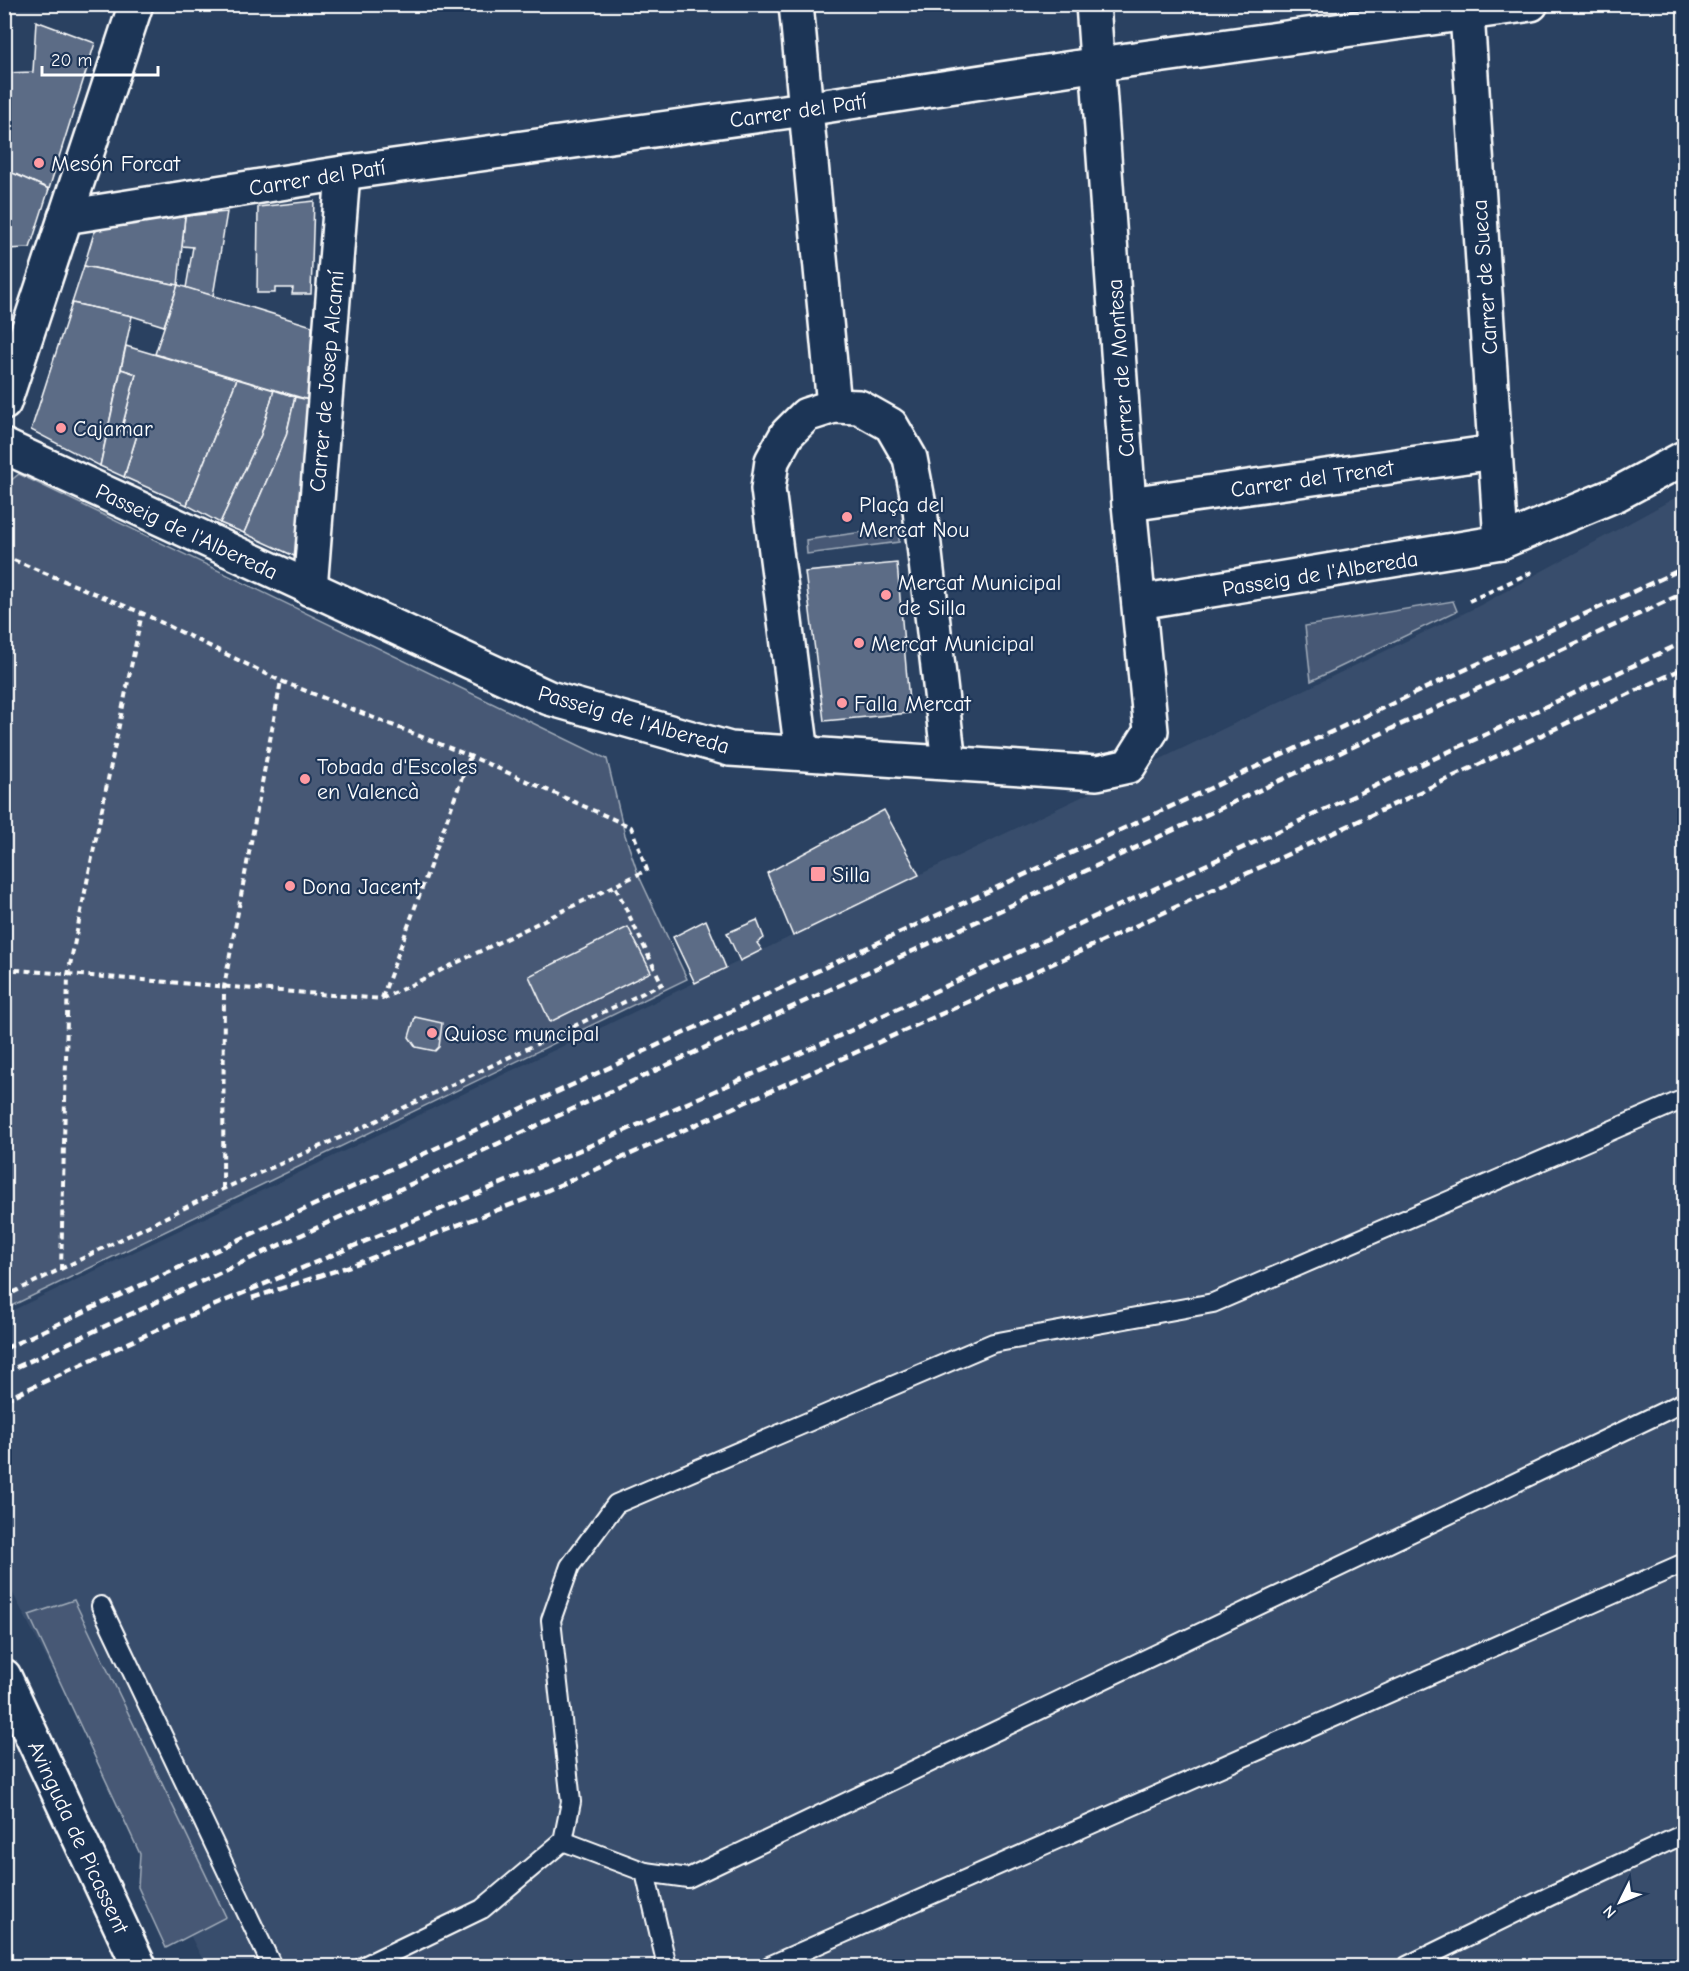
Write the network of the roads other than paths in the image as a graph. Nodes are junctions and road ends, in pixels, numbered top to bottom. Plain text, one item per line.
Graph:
1 (136, 4) edge
2 (796, 4) edge
3 (1093, 4) edge
4 (1531, 4) edge
5 (1467, 13) junction
6 (1099, 64) junction
7 (805, 109) junction
8 (343, 172) junction
9 (65, 217) junction
10 (4, 403) edge
11 (834, 406) junction
12 (4, 446) edge
13 (1496, 452) junction
14 (1684, 458) edge
15 (1129, 504) junction
16 (1501, 542) junction
17 (310, 589) junction
18 (1138, 602) junction
19 (1151, 731) joint
20 (802, 753) junction
21 (949, 763) junction
22 (1684, 1099) edge
23 (1684, 1402) edge
24 (1684, 1563) edge
25 (101, 1606) dead end
26 (4, 1676) edge
27 (1684, 1834) edge
28 (563, 1841) junction
29 (645, 1872) junction
30 (139, 1966) edge
31 (272, 1966) edge
32 (364, 1966) edge
33 (667, 1966) edge
34 (770, 1966) edge
35 (1407, 1966) edge

1 - 9 street
2 - 7 street
3 - 6 street, Carrer de Montesa
4 - 5 street, Carrer del Patí
5 - 6 street, Carrer del Patí
5 - 13 street, Carrer de Sueca
6 - 7 street, Carrer del Patí
6 - 15 street, Carrer de Montesa
7 - 8 street, Carrer del Patí
7 - 11 street
8 - 9 street, Carrer del Patí
8 - 17 street, Carrer de Josep Alcamí
9 - 10 street
11 - 20 street
11 - 21 street
12 - 17 street, Passeig de l'Albereda
13 - 15 street, Carrer del Trenet
13 - 16 street, Carrer de Sueca
14 - 16 street, Passeig de l'Albereda
15 - 18 street, Carrer de Montesa
16 - 18 street, Passeig de l'Albereda
17 - 20 street, Passeig de l'Albereda
18 - 19 street, Carrer de Montesa
19 - 21 street, Passeig de l'Albereda
20 - 21 street, Passeig de l'Albereda
22 - 28 lane
23 - 29 lane
24 - 34 lane
25 - 31 lane
26 - 30 street, Avinguda de Picassent
27 - 35 lane
28 - 29 lane
28 - 32 lane
29 - 33 lane

